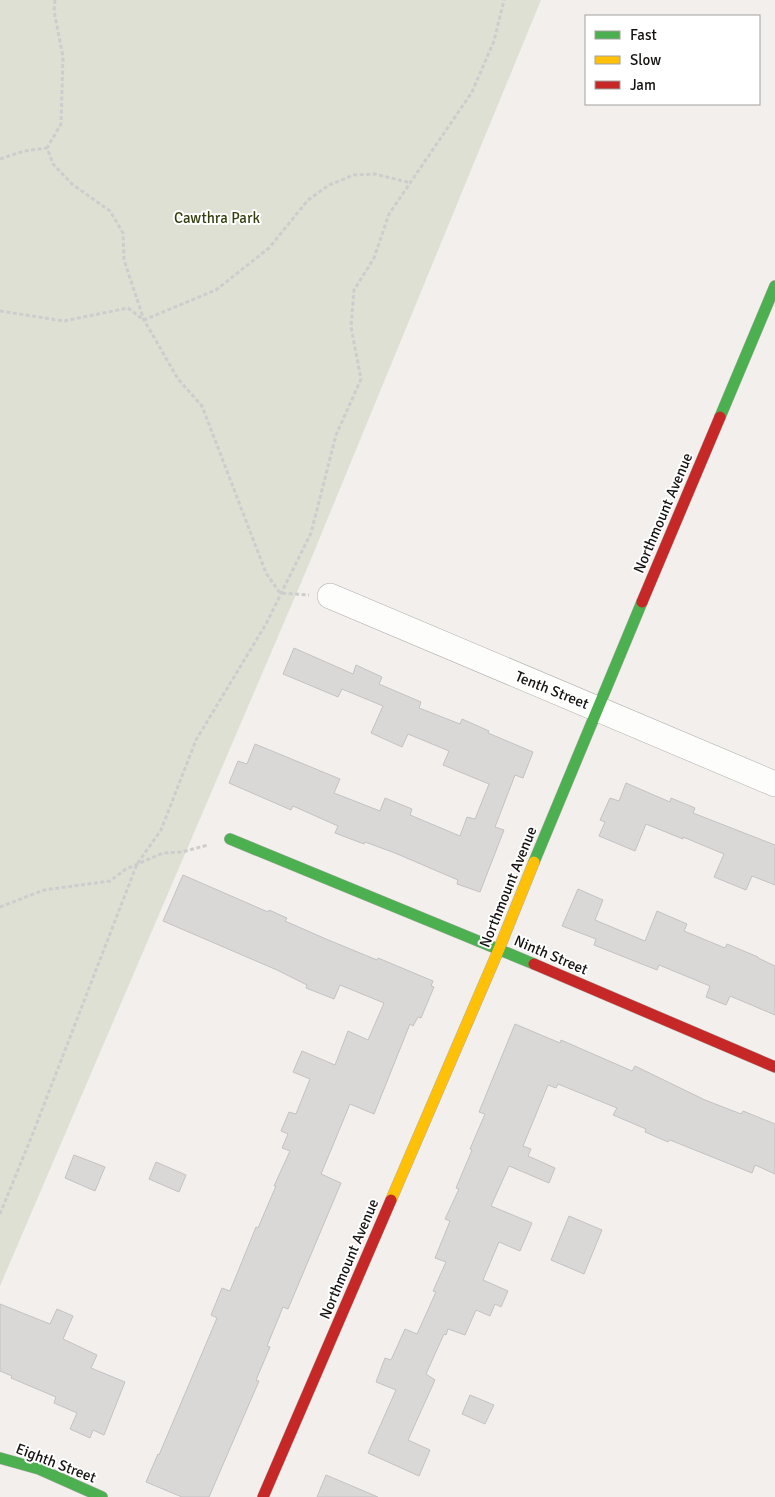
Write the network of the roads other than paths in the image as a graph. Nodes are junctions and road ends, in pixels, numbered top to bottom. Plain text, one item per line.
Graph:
1 (775, 286) edge
2 (330, 596) road end
3 (597, 709) junction
4 (775, 784) edge
5 (230, 839) road end
6 (499, 949) junction
7 (775, 1067) edge
8 (0, 1458) edge
9 (102, 1497) edge
10 (263, 1497) edge

1 - 3 street, Northmount Avenue
2 - 3 street, Tenth Street
3 - 4 street, Tenth Street
3 - 6 street, Northmount Avenue
5 - 6 street, Ninth Street
6 - 7 street, Ninth Street
6 - 10 street, Northmount Avenue
8 - 9 street, Eighth Street

